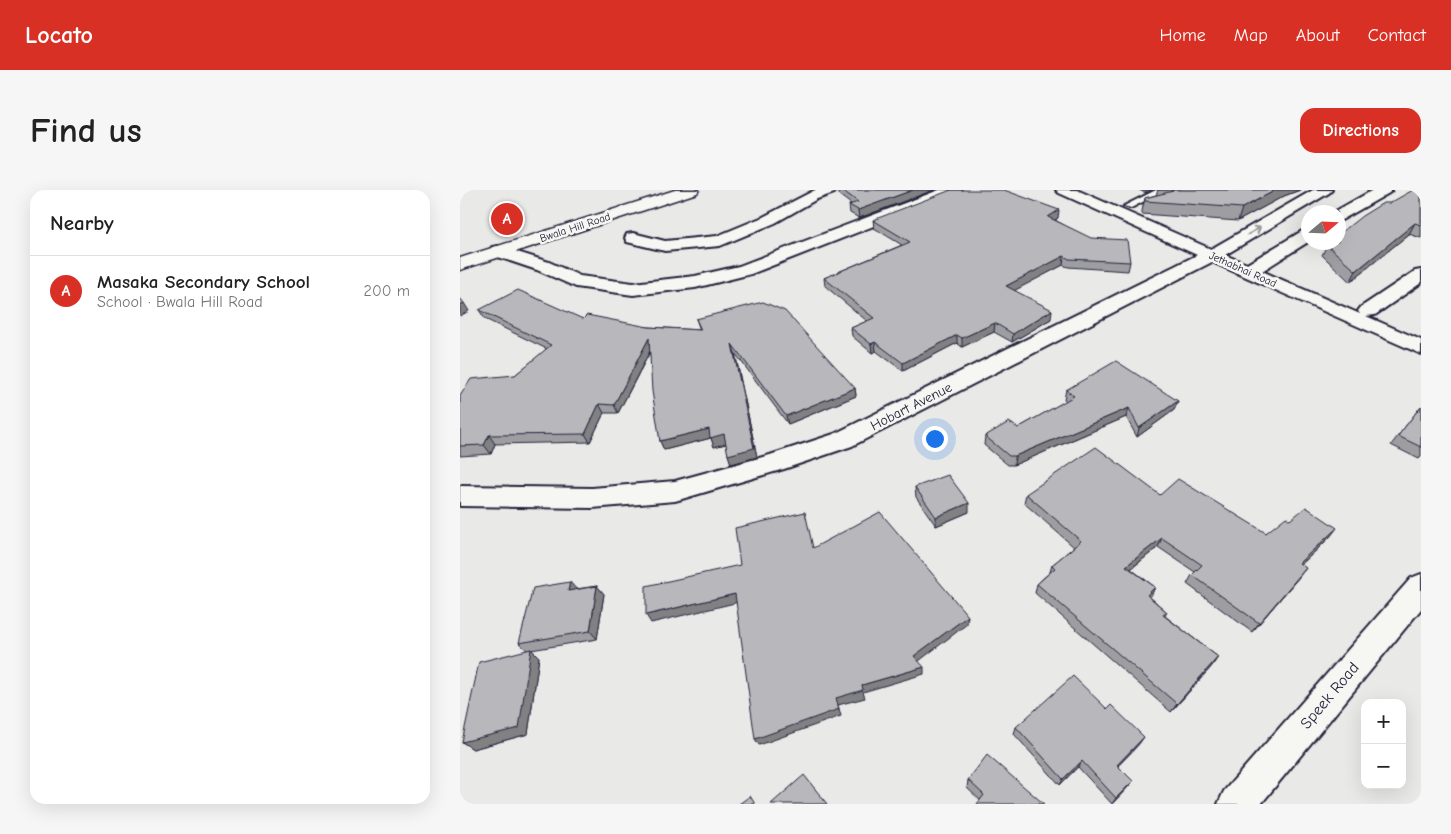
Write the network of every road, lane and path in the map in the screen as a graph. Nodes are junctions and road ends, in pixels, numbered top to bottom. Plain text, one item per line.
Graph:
1 (691, 190) edge
2 (829, 190) edge
3 (953, 190) edge
4 (1064, 190) edge
5 (1090, 190) edge
6 (1162, 190) edge
7 (1324, 190) edge
8 (1384, 190) edge
9 (1128, 206) junction
10 (1346, 212) edge
11 (633, 238) dead end
12 (1301, 239) edge
13 (498, 251) junction
14 (1218, 252) junction
15 (460, 264) edge
16 (1254, 268) junction
17 (1421, 275) edge
18 (1368, 311) junction
19 (1421, 334) edge
20 (1421, 348) edge
21 (460, 496) edge
22 (1421, 587) edge
23 (1237, 804) edge

1 - 13 street, Bwala Hill Road
2 - 11 street
3 - 13 street
4 - 14 street, Jethabhai Road
5 - 9 street, Jethabhai Road
6 - 9 lane
14 -> 7 street, Hobart Avenue
8 - 10 street
9 - 14 street, Jethabhai Road
12 - 16 street
13 - 15 street, Bwala Hill Road
14 - 16 street, Jethabhai Road
14 - 21 street, Hobart Avenue
16 - 18 street, Jethabhai Road
16 - 20 street, Jethabhai Road
17 - 18 street
18 - 19 street, Jethabhai Road
22 - 23 street, Speek Road

